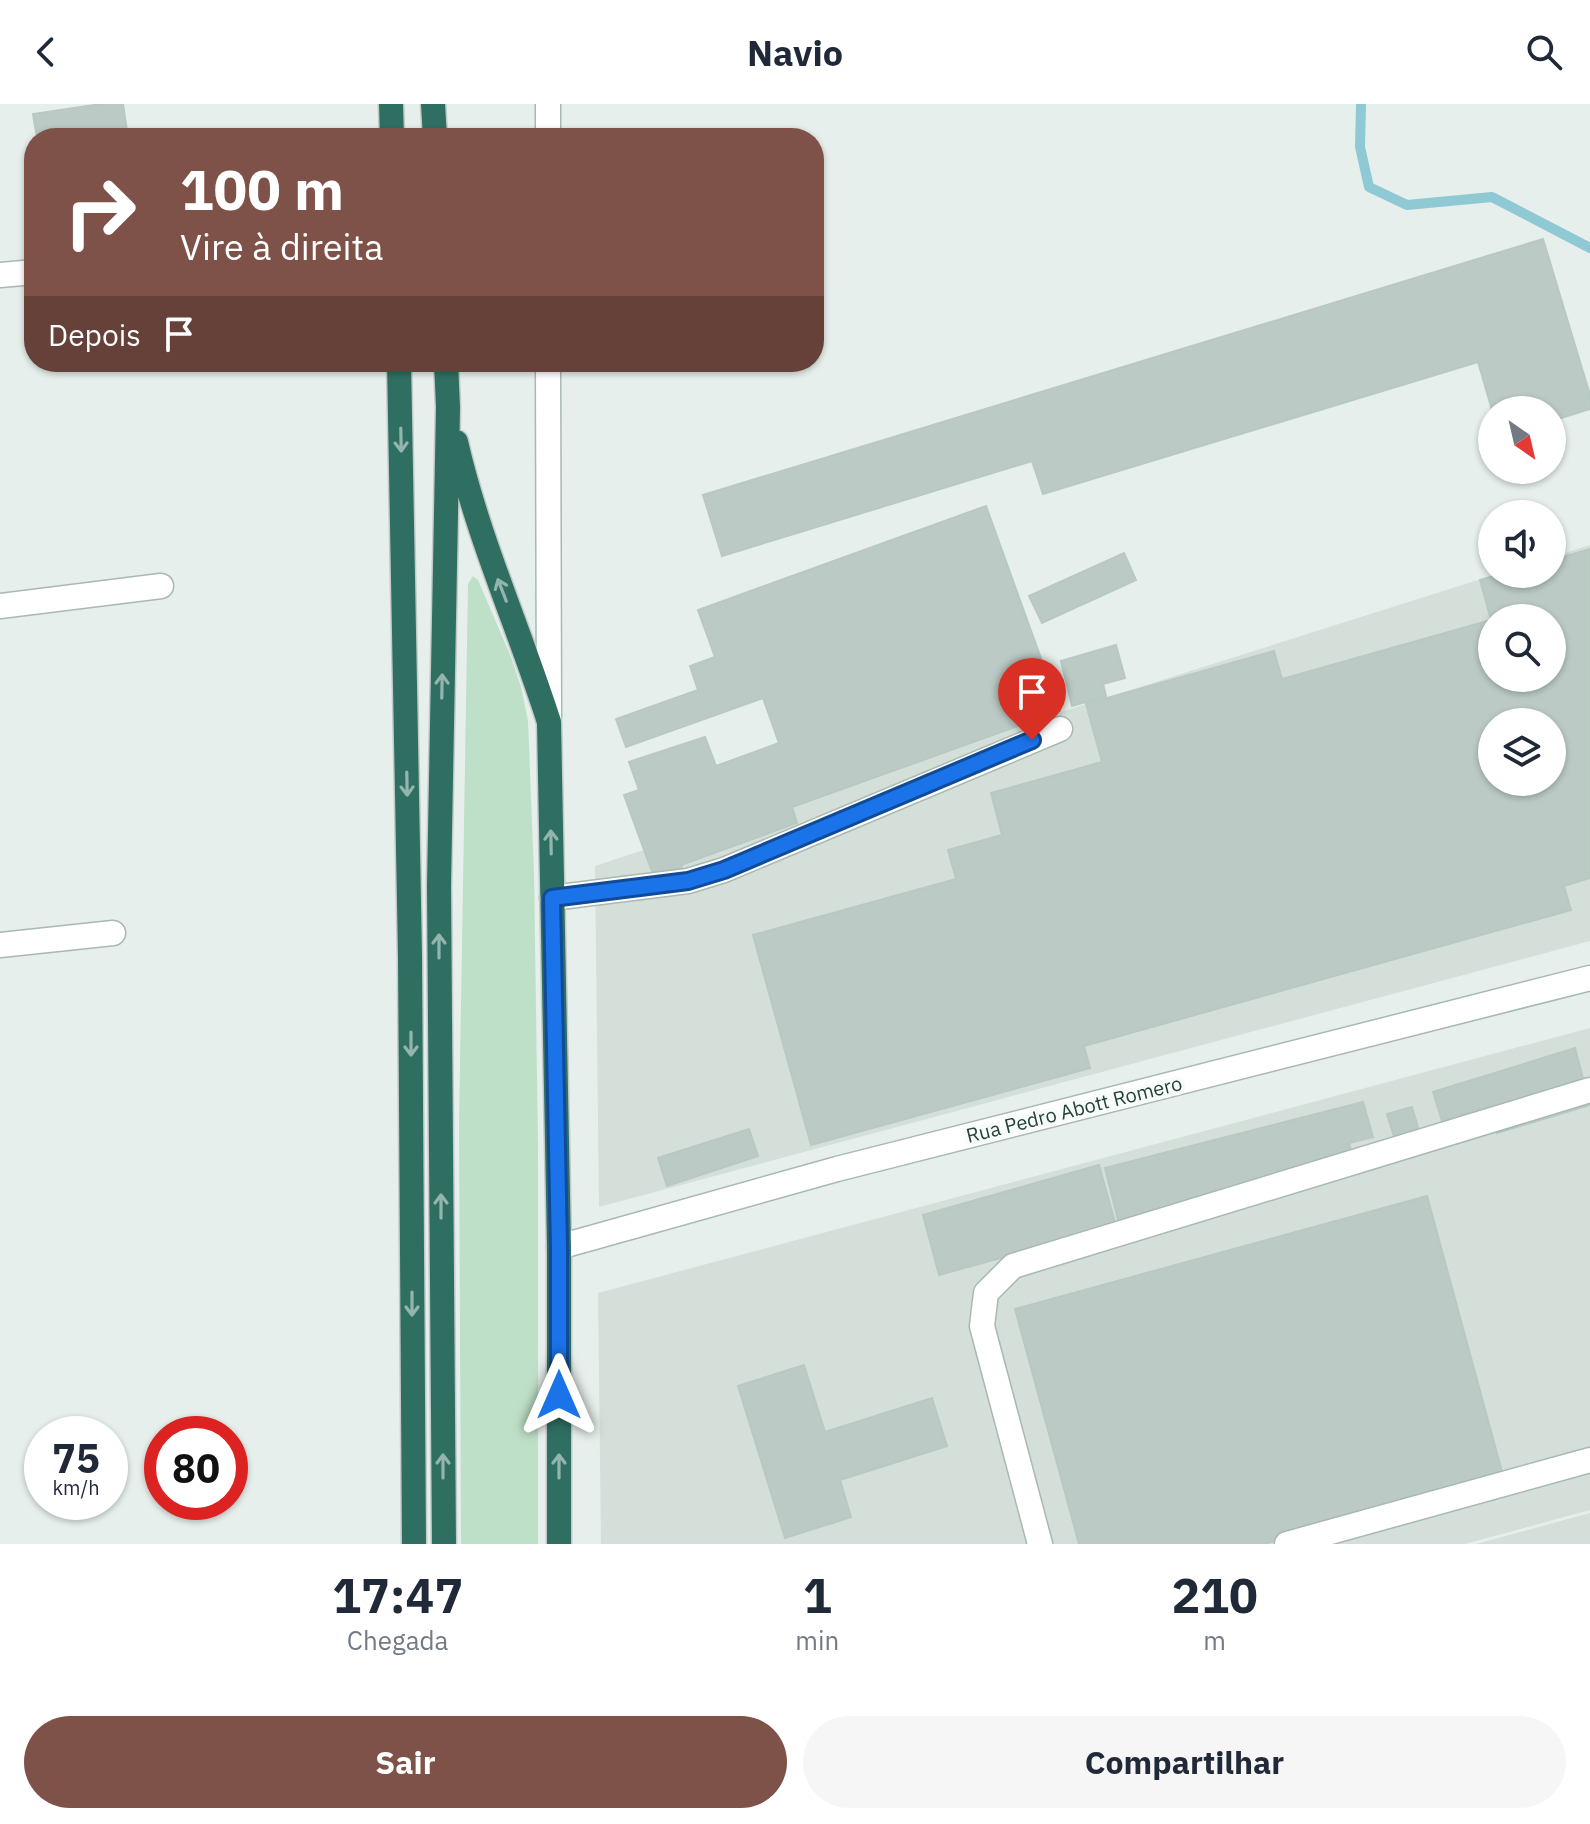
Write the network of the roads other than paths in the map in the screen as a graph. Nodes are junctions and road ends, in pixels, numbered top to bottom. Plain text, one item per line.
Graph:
1 (433, 104) edge
2 (548, 104) edge
3 (391, 105) edge
4 (392, 128) edge
5 (434, 128) edge
6 (548, 128) edge
7 (24, 273) edge
8 (0, 275) edge
9 (399, 372) edge
10 (446, 372) edge
11 (548, 372) edge
12 (448, 407) junction
13 (161, 586) dead end
14 (0, 606) edge
15 (549, 722) junction
16 (1060, 729) dead end
17 (552, 898) junction
18 (113, 933) dead end
19 (0, 945) edge
20 (1590, 978) edge
21 (1590, 1090) edge
22 (559, 1247) junction
23 (1590, 1460) edge
24 (414, 1544) edge
25 (444, 1544) edge
26 (559, 1544) edge
27 (1040, 1544) edge
28 (1287, 1544) edge

1 - 5 highway
2 - 6 street
3 - 4 highway
7 - 8 street
9 -> 24 highway
10 - 12 highway
11 - 15 street
15 -> 12 highway
25 -> 12 highway
13 - 14 street
17 -> 15 highway
16 - 17 street
17 - 22 highway
18 - 19 street
20 - 22 street, Rua Pedro Abott Romero
21 - 27 street
26 -> 22 highway
23 - 28 street

